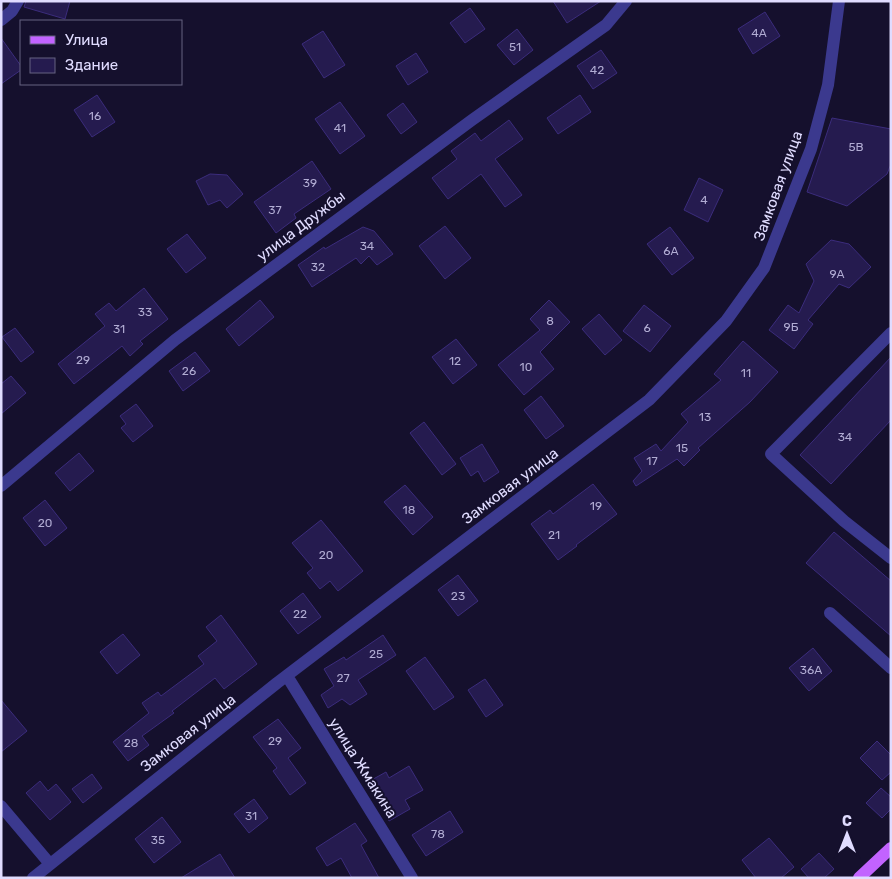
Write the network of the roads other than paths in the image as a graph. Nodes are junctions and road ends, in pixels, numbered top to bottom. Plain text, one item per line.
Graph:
1 (18, 1) edge
2 (626, 1) edge
3 (839, 1) edge
4 (1, 20) edge
5 (891, 332) edge
6 (1, 486) edge
7 (891, 558) edge
8 (830, 613) dead end
9 (891, 668) edge
10 (287, 676) junction
11 (1, 806) edge
12 (891, 848) edge
13 (50, 864) junction
14 (33, 878) edge
15 (412, 878) edge
16 (859, 878) edge

1 - 4 street
2 - 6 street, улица Дружбы
3 - 10 street, Замковая улица
5 - 7 street
8 - 9 street
10 - 13 street, Замковая улица
10 - 15 street, улица Жмакина
11 - 13 street
12 - 16 main road
13 - 14 street, Замковая улица

